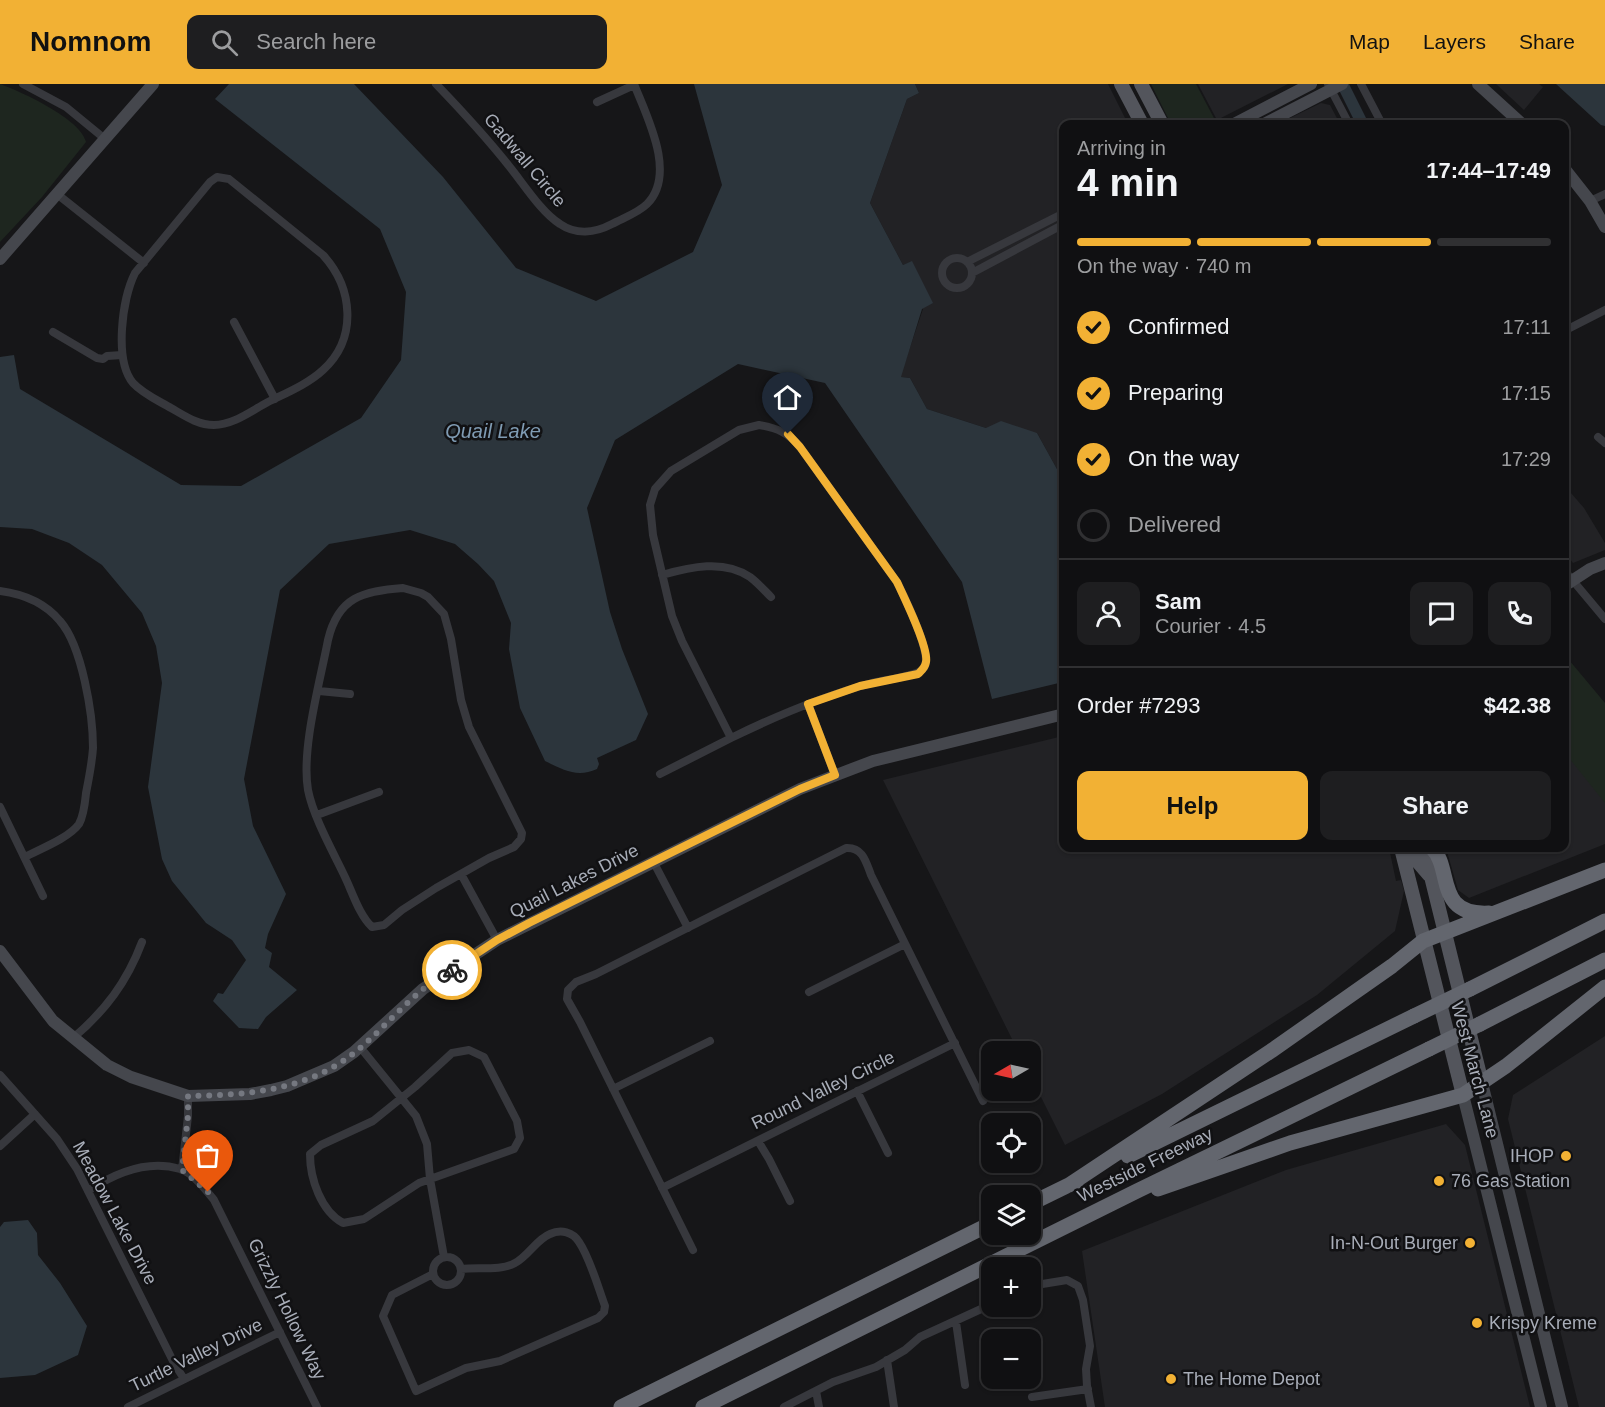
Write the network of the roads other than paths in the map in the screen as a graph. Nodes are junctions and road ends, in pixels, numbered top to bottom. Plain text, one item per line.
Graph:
1 (23, 84) edge
2 (153, 84) edge
3 (436, 84) edge
4 (634, 84) edge
5 (1121, 84) edge
6 (1141, 84) edge
7 (1311, 84) edge
8 (1342, 84) edge
9 (1361, 84) edge
10 (1478, 84) edge
11 (1329, 87) edge
12 (597, 102) dead end
13 (1140, 120) edge
14 (1160, 120) edge
15 (1242, 120) edge
16 (1271, 120) edge
17 (1347, 120) edge
18 (1380, 120) edge
19 (1518, 120) edge
20 (105, 139) junction
21 (1569, 174) edge
22 (57, 194) junction
23 (1605, 194) edge
24 (1590, 201) junction
25 (1059, 216) edge
26 (1059, 227) edge
27 (1605, 227) edge
28 (0, 259) edge
29 (967, 262) junction
30 (144, 263) junction
31 (972, 273) junction
32 (1605, 310) edge
33 (234, 322) dead end
34 (1569, 328) edge
35 (53, 332) dead end
36 (122, 355) junction
37 (275, 399) junction
38 (1605, 563) edge
39 (662, 575) junction
40 (1569, 583) edge
41 (0, 591) edge
42 (771, 597) dead end
43 (1605, 619) edge
44 (319, 691) junction
45 (350, 694) dead end
46 (808, 704) junction
47 (1059, 715) edge
48 (730, 738) junction
49 (660, 774) dead end
50 (835, 775) junction
51 (379, 792) dead end
52 (0, 807) edge
53 (317, 815) junction
54 (1402, 852) edge
55 (1414, 852) edge
56 (1425, 852) edge
57 (1436, 852) edge
58 (25, 857) junction
59 (653, 861) junction
60 (1605, 870) edge
61 (460, 874) junction
62 (1433, 879) junction
63 (43, 896) dead end
64 (1492, 913) junction
65 (1605, 921) edge
66 (688, 928) junction
67 (1446, 932) junction
68 (497, 940) junction
69 (1423, 941) junction
70 (142, 942) dead end
71 (905, 944) junction
72 (0, 951) edge
73 (1605, 960) edge
74 (1605, 987) edge
75 (809, 992) dead end
76 (73, 1038) junction
77 (710, 1041) dead end
78 (954, 1043) junction
79 (360, 1047) junction
80 (0, 1075) edge
81 (1482, 1083) junction
82 (613, 1089) junction
83 (857, 1091) junction
84 (1463, 1095) junction
85 (188, 1096) junction
86 (403, 1097) junction
87 (981, 1097) edge
88 (35, 1114) junction
89 (758, 1141) junction
90 (0, 1146) edge
91 (888, 1153) dead end
92 (182, 1170) junction
93 (430, 1179) junction
94 (1069, 1185) junction
95 (662, 1188) junction
96 (88, 1191) junction
97 (1137, 1191) junction
98 (1041, 1199) edge
99 (790, 1201) dead end
100 (981, 1228) edge
101 (693, 1250) dead end
102 (444, 1257) junction
103 (461, 1269) junction
104 (433, 1274) junction
105 (1041, 1284) edge
106 (981, 1310) edge
107 (956, 1322) junction
108 (280, 1332) junction
109 (887, 1360) junction
110 (184, 1379) junction
111 (965, 1385) dead end
112 (1088, 1389) junction
113 (816, 1391) junction
114 (1032, 1397) dead end
115 (128, 1407) edge
116 (318, 1407) edge
117 (621, 1407) edge
118 (703, 1407) edge
119 (784, 1407) edge
120 (819, 1407) edge
121 (894, 1407) edge
122 (1091, 1407) edge
123 (1541, 1407) edge
124 (1562, 1407) edge

1 - 20 street
2 - 20 main road
3 - 4 street, Gadwall Circle
4 - 12 street, Gadwall Circle
5 - 13 main road
6 - 14 main road
7 - 15 main road
8 - 11 main road
9 - 18 street
10 - 19 main road
11 - 16 main road
11 - 17 street
20 - 22 main road
21 - 24 main road
22 - 28 main road
22 - 30 street
23 - 24 street
24 - 27 main road
25 - 29 street
26 - 31 street
29 - 31 street
29 - 31 street
30 - 36 street
30 - 37 street
32 - 34 street
33 - 37 street
35 - 36 street
36 - 37 street
38 - 40 main road
39 - 42 street
39 - 46 street
39 - 48 street
40 - 43 street
41 - 58 street
44 - 45 street
44 - 53 street
44 - 61 street
46 - 48 street
46 - 50 street
47 - 50 main road, Quail Lakes Drive
48 - 49 street
50 - 59 main road, Quail Lakes Drive
51 - 53 street
52 - 58 street
53 - 61 street
54 - 69 main road, West March Lane
55 - 62 main road
56 - 62 main road, West March Lane
57 - 64 highway
58 - 63 street
59 - 66 street
59 - 68 main road, Quail Lakes Drive
60 - 64 highway
61 - 68 street
62 - 67 main road, West March Lane
64 - 67 highway
65 - 94 highway, Westside Freeway, bridge
66 - 71 street
66 - 82 street
67 - 69 highway
67 - 81 main road, West March Lane
68 - 79 main road, Quail Lakes Drive
69 - 84 main road, West March Lane
69 - 94 highway
70 - 76 street
71 - 75 street
71 - 78 street
72 - 76 main road, Quail Lakes Drive
73 - 97 highway, Westside Freeway, bridge
74 - 81 highway
76 - 85 main road, Quail Lakes Drive
77 - 82 street
78 - 83 street, Round Valley Circle
78 - 87 street
79 - 85 main road, Quail Lakes Drive
79 - 86 street
80 - 88 street, Meadow Lake Drive
81 - 84 highway
81 - 124 main road, West March Lane
82 - 95 street
83 - 89 street, Round Valley Circle
83 - 91 street
84 - 97 highway
84 - 123 main road, West March Lane
85 - 92 street
86 - 93 street
86 - 93 street
86 - 93 street
88 - 90 street
88 - 96 street, Meadow Lake Drive
89 - 95 street, Round Valley Circle
89 - 99 street
92 - 96 street
92 - 108 street, Grizzly Hollow Way
93 - 102 street
94 - 98 highway, Westside Freeway
95 - 101 street
96 - 110 street, Meadow Lake Drive
97 - 118 highway, Westside Freeway
100 - 117 highway
102 - 103 street
102 - 104 street
103 - 104 street
103 - 104 street
105 - 112 street
106 - 107 street
107 - 109 street
107 - 111 street
108 - 110 street, Turtle Valley Drive
108 - 116 street, Grizzly Hollow Way
109 - 113 street
109 - 121 street
110 - 115 street, Turtle Valley Drive
112 - 114 street
112 - 122 street
113 - 119 street
113 - 120 street

